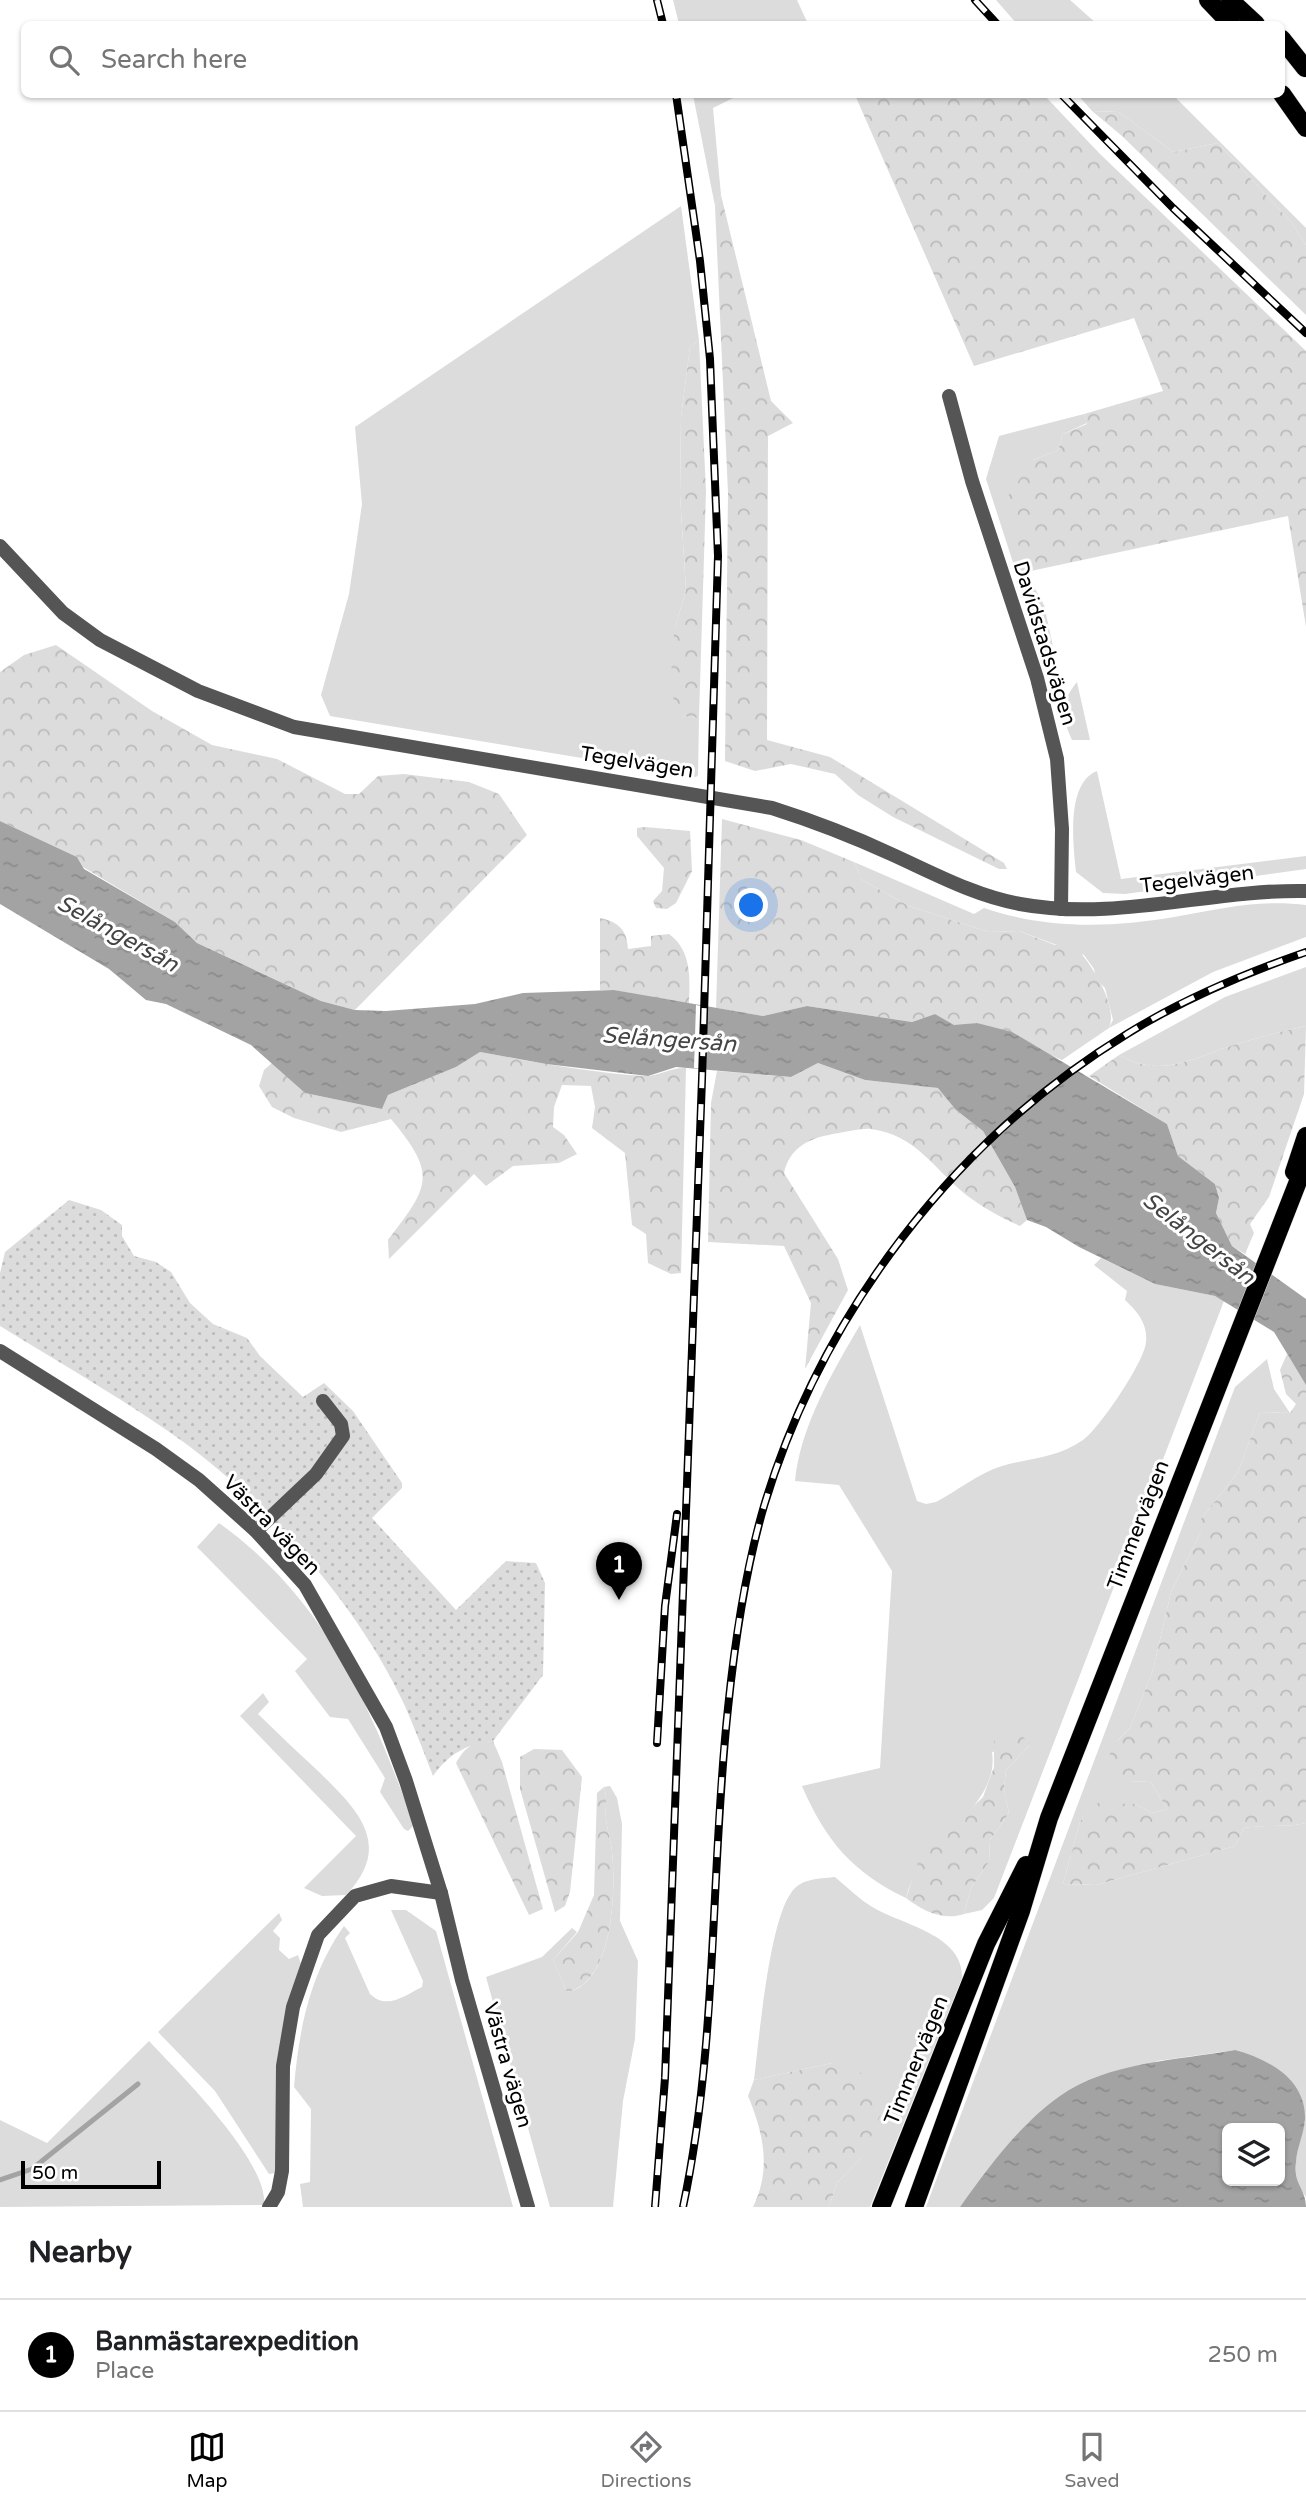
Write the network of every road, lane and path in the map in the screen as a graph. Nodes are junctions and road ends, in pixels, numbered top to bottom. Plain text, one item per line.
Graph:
1 (1208, 0) edge
2 (1230, 0) edge
3 (1246, 0) edge
4 (1228, 21) edge
5 (1253, 21) edge
6 (1265, 21) edge
7 (1285, 43) edge
8 (1285, 51) edge
9 (1306, 69) edge
10 (1285, 98) edge
11 (1306, 128) edge
12 (948, 396) dead end
13 (0, 546) edge
14 (1306, 891) edge
15 (1061, 909) junction
16 (1305, 1140) edge
17 (1306, 1161) edge
18 (1269, 1249) junction
19 (0, 1351) edge
20 (323, 1401) dead end
21 (256, 1531) junction
22 (1049, 1818) junction
23 (441, 1893) junction
24 (269, 2207) edge
25 (528, 2207) edge
26 (881, 2207) edge
27 (914, 2207) edge

1 - 4 main road
2 - 5 main road
3 - 6 main road
7 - 9 main road
8 - 9 main road
10 - 11 main road
12 - 15 street, Davidstadsvägen
13 - 15 street, Tegelvägen
14 - 15 street, Tegelvägen
16 - 18 main road, Timmervägen
17 - 18 main road, Timmervägen
18 - 22 main road, Timmervägen
19 - 21 street, Västra vägen
20 - 21 street
21 - 23 street, Västra vägen
22 - 26 main road, Timmervägen
22 - 27 main road, Timmervägen
23 - 24 street
23 - 25 street, Västra vägen

